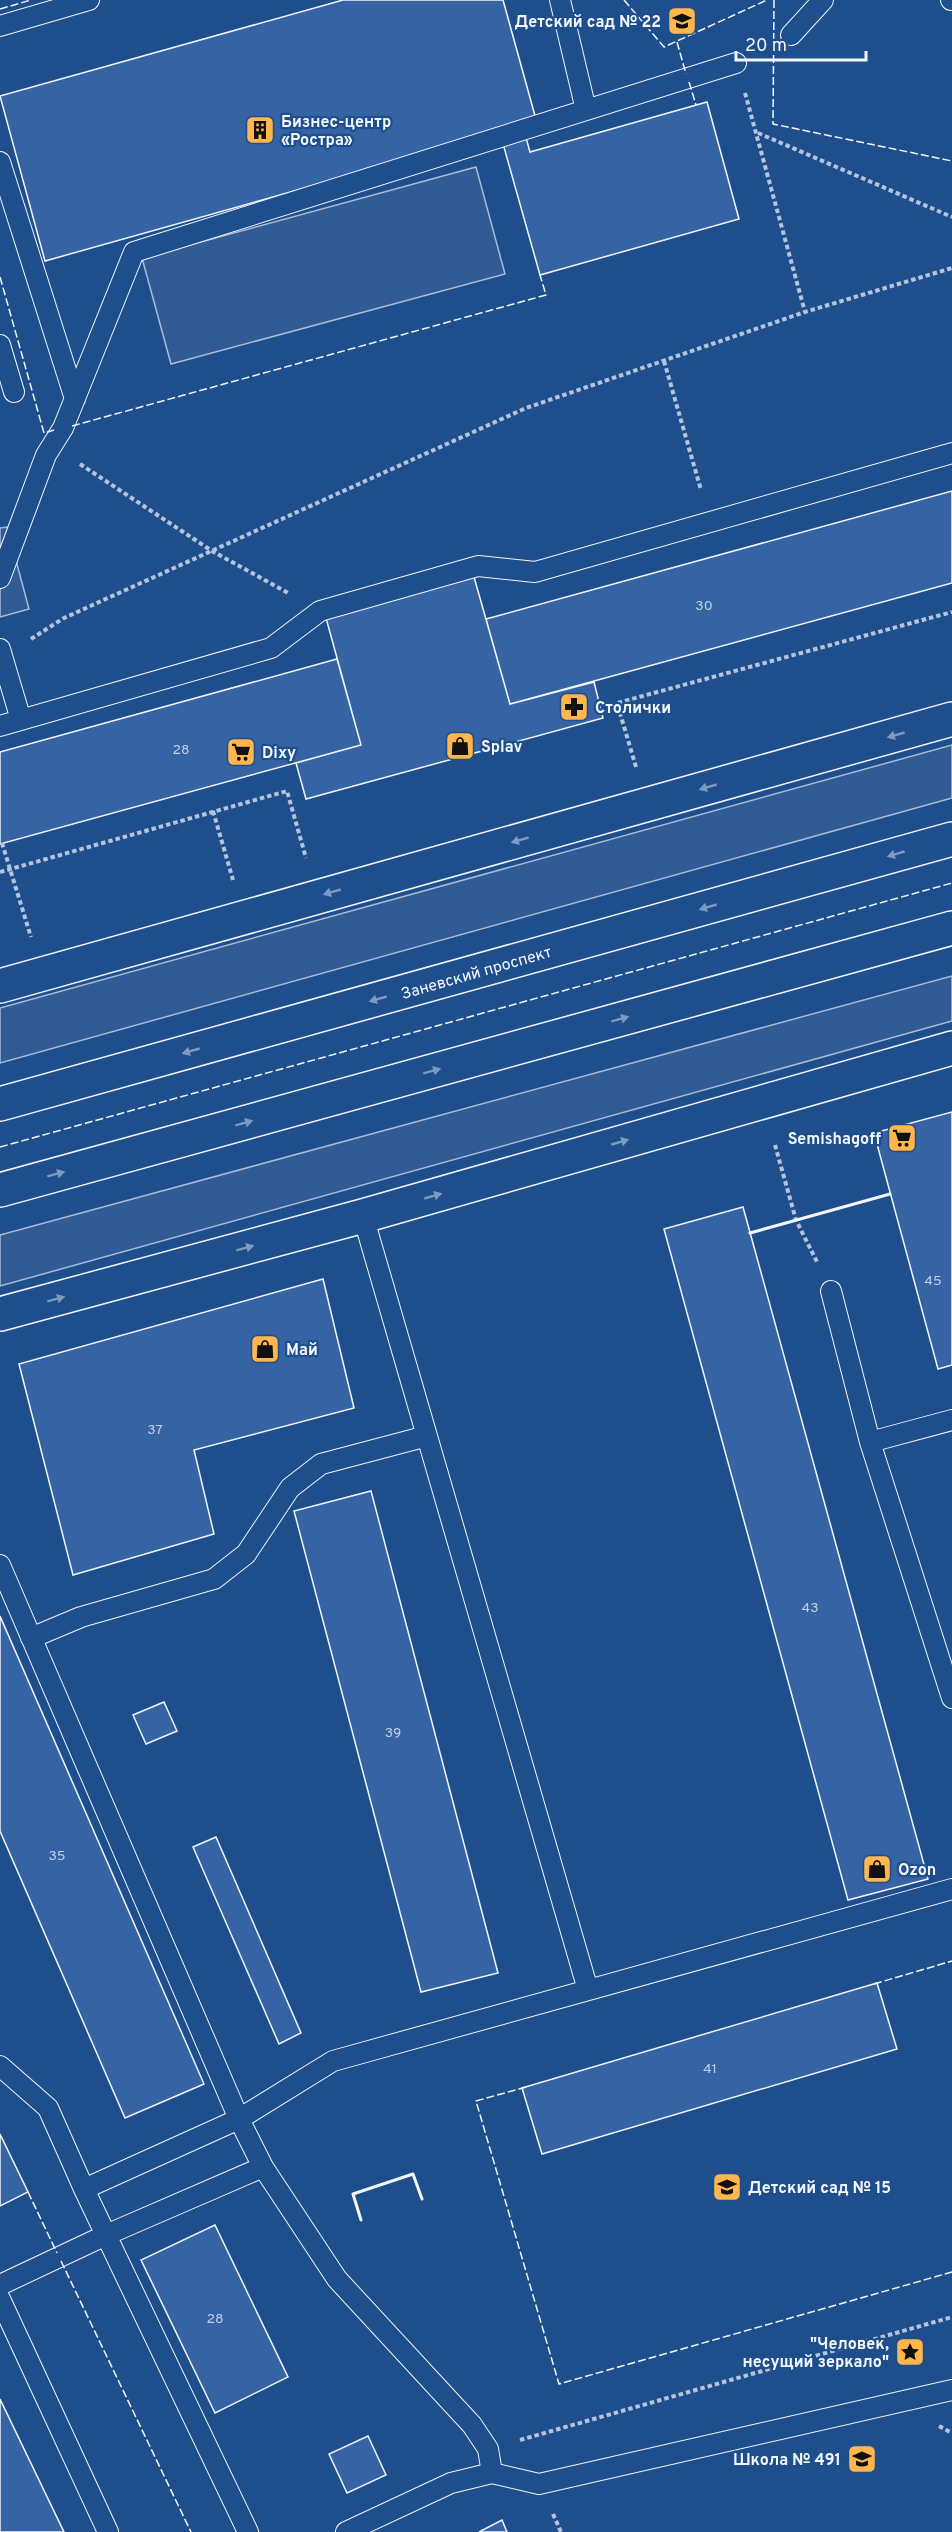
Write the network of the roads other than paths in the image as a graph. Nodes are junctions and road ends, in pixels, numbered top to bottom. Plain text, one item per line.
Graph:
1 (89, 0) edge
2 (560, 0) edge
3 (823, 0) edge
4 (0, 26) edge
5 (791, 35) dead end
6 (736, 63) road end
7 (586, 110) junction
8 (0, 162) edge
9 (0, 345) edge
10 (14, 392) dead end
11 (75, 399) junction
12 (952, 453) edge
13 (0, 578) edge
14 (1, 653) edge
15 (952, 719) edge
16 (21, 720) junction
17 (0, 726) edge
18 (952, 839) edge
19 (952, 928) edge
20 (0, 986) edge
21 (952, 1048) edge
22 (0, 1104) edge
23 (0, 1190) edge
24 (363, 1215) junction
25 (831, 1291) road end
26 (0, 1314) edge
27 (952, 1420) edge
28 (427, 1436) junction
29 (870, 1442) junction
30 (0, 1565) edge
31 (31, 1638) junction
32 (952, 1698) edge
33 (952, 1889) edge
34 (588, 1990) junction
35 (0, 2066) edge
36 (239, 2119) junction
37 (262, 2167) junction
38 (84, 2189) junction
39 (106, 2235) junction
40 (0, 2285) edge
41 (0, 2299) edge
42 (952, 2390) edge
43 (492, 2473) junction
44 (108, 2532) edge
45 (248, 2532) edge
46 (346, 2532) edge

1 - 4 lane
2 - 7 lane
3 - 5 lane
6 - 7 lane
7 - 11 lane
8 - 11 lane
9 - 10 lane
11 - 13 lane
12 - 16 lane
14 - 16 lane
15 -> 20 street
16 - 17 lane
18 -> 22 street, Заневский проспект
23 -> 19 street
24 -> 21 street
26 -> 24 street
24 - 28 lane
25 - 29 lane
27 - 29 lane
28 - 31 lane
28 - 34 lane
29 - 32 lane
30 - 31 lane
31 - 36 lane
33 - 34 lane
34 - 36 lane
35 - 38 lane
36 - 37 lane
36 - 38 lane
37 - 39 lane
37 - 43 lane
38 - 39 lane
39 - 40 lane
39 - 45 lane
41 - 44 lane
42 - 43 lane
43 - 46 lane

